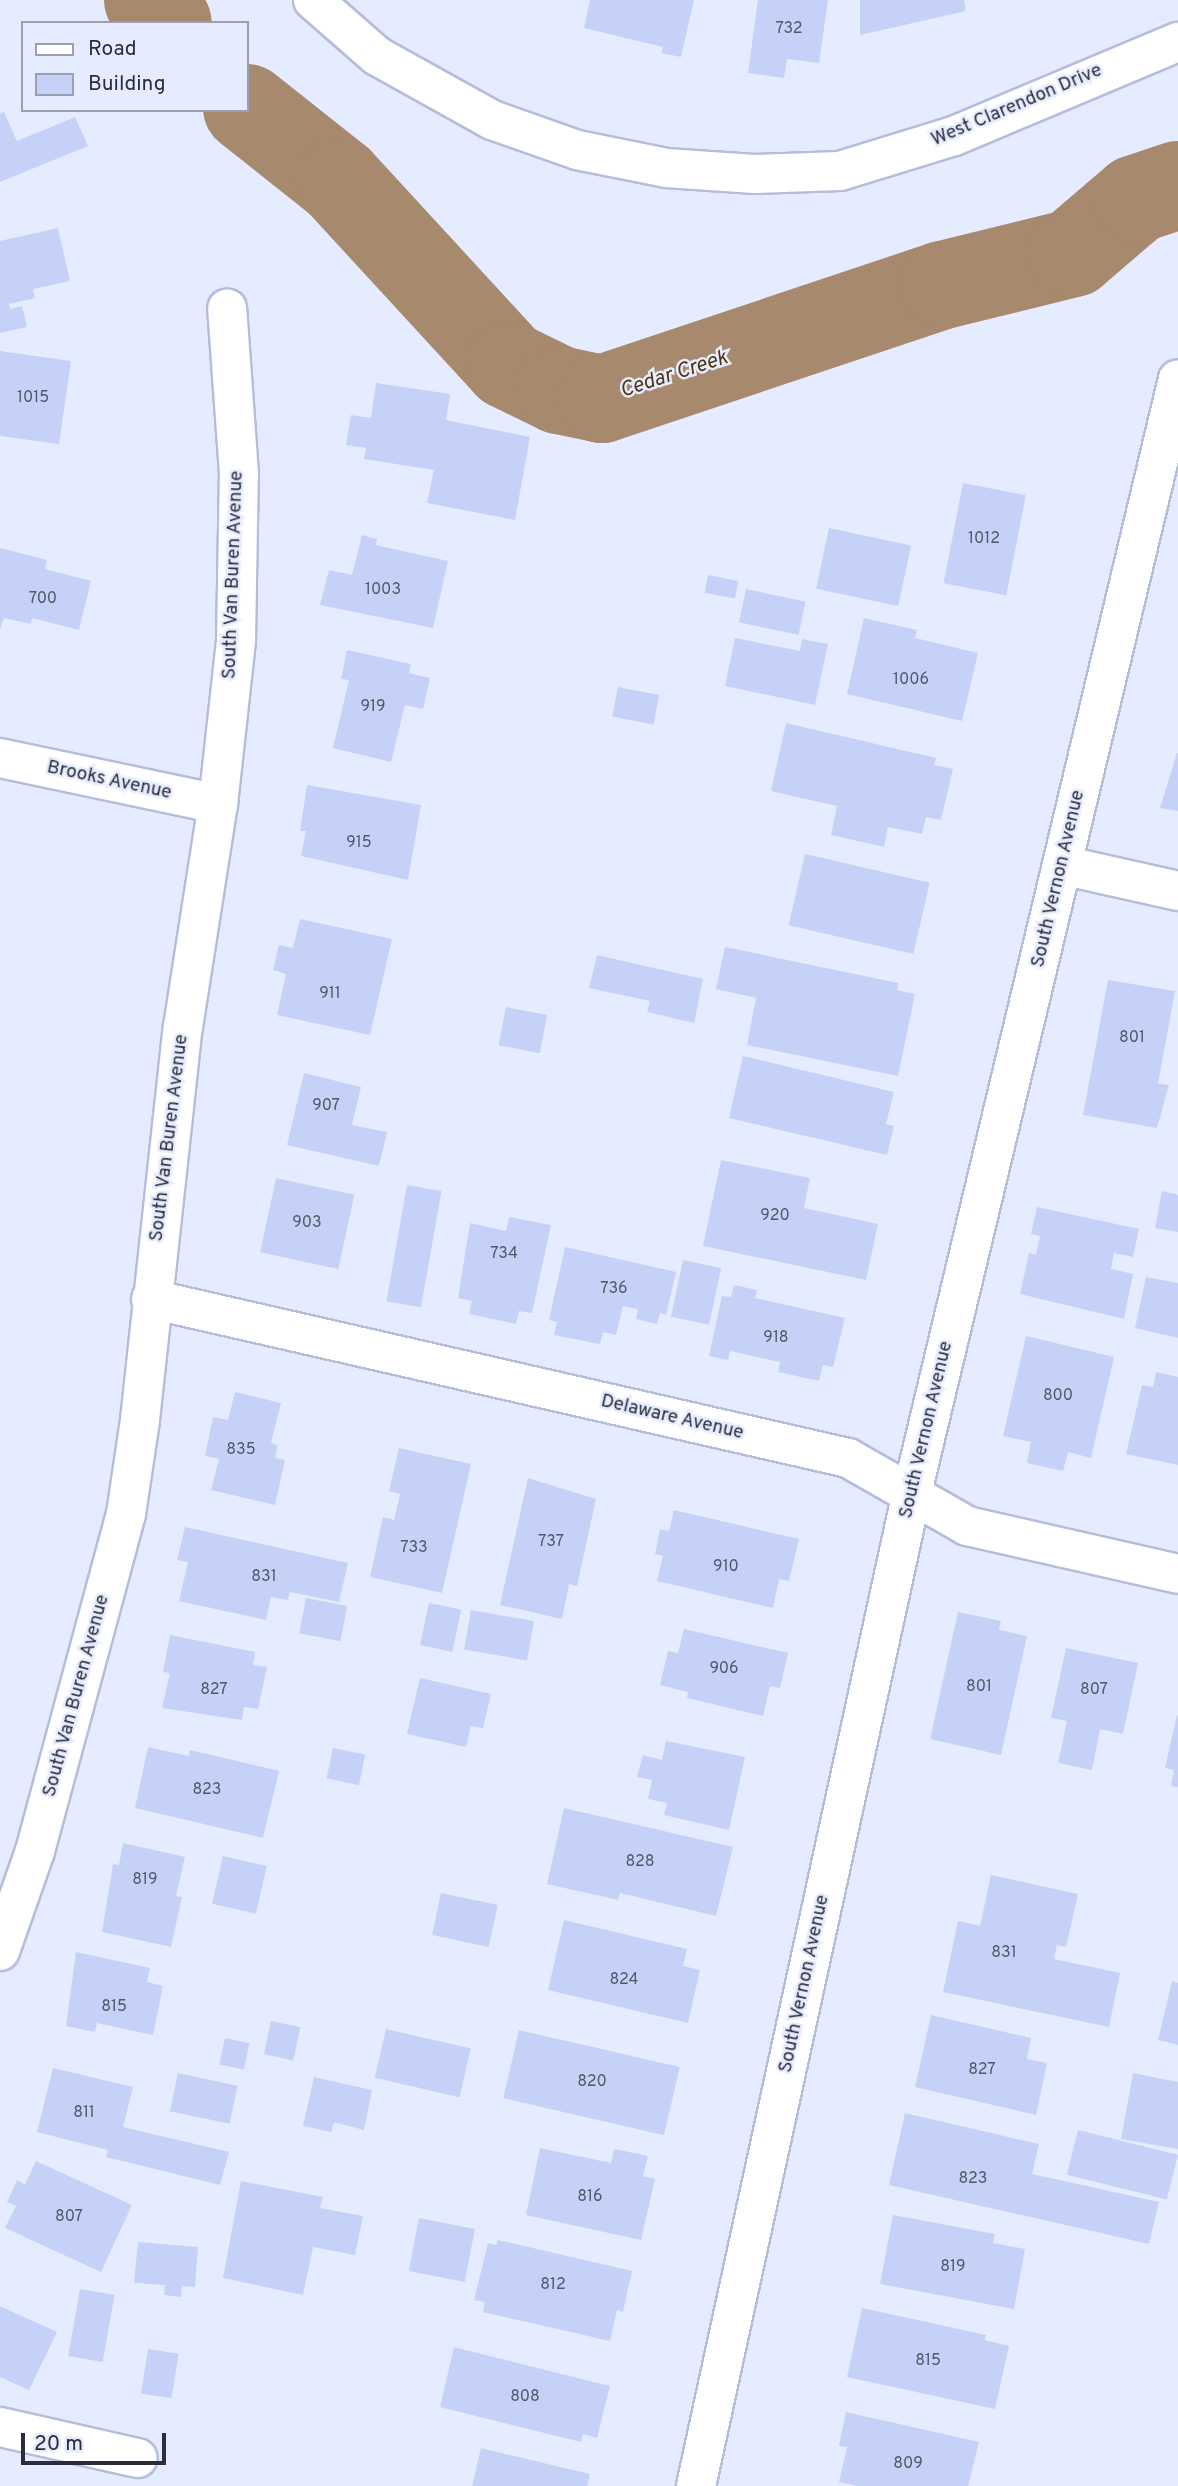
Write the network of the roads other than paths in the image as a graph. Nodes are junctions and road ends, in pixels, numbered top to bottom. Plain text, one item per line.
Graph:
1 (313, 0) edge
2 (1178, 42) edge
3 (228, 308) dead end
4 (1178, 379) edge
5 (0, 758) edge
6 (218, 804) junction
7 (1062, 865) junction
8 (1178, 891) edge
9 (151, 1299) junction
10 (911, 1497) junction
11 (1178, 1574) edge
12 (0, 1951) edge
13 (0, 2427) edge
14 (138, 2458) dead end
15 (696, 2486) edge

1 - 2 street, West Clarendon Drive
3 - 6 street, South Van Buren Avenue
4 - 7 street, South Vernon Avenue
5 - 6 street, Brooks Avenue
6 - 9 street, South Van Buren Avenue
7 - 8 street
7 - 10 street, South Vernon Avenue
9 - 10 street, Delaware Avenue
9 - 12 street, South Van Buren Avenue
10 - 11 street, Delaware Avenue
10 - 15 street, South Vernon Avenue
13 - 14 street

